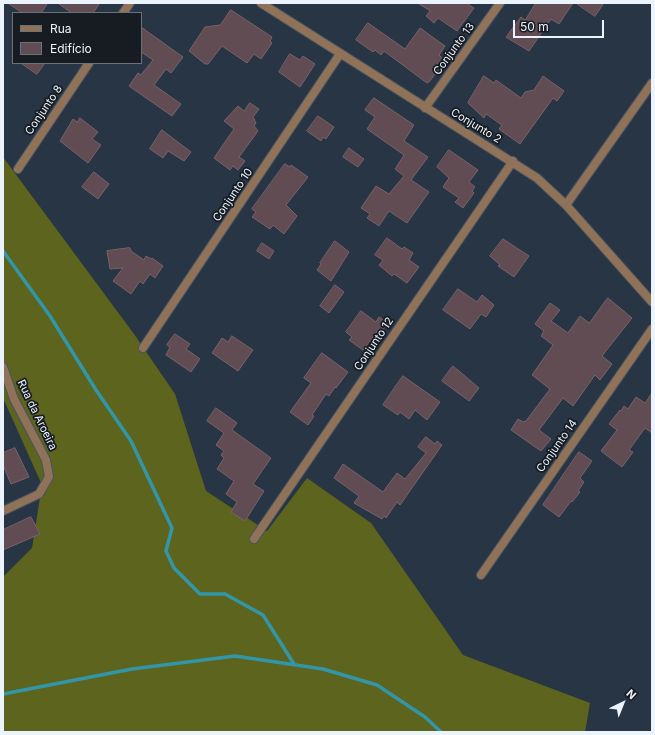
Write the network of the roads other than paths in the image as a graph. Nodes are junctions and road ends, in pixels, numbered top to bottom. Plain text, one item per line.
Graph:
1 (130, 3) edge
2 (261, 3) edge
3 (500, 3) edge
4 (124, 12) edge
5 (340, 54) junction
6 (88, 64) edge
7 (652, 83) edge
8 (425, 108) junction
9 (512, 161) junction
10 (18, 169) dead end
11 (566, 204) junction
12 (652, 302) edge
13 (652, 329) edge
14 (143, 348) dead end
15 (3, 368) edge
16 (3, 511) edge
17 (254, 539) dead end
18 (481, 575) dead end

1 - 4 street
2 - 5 street, Conjunto 2
3 - 8 street, Conjunto 13
5 - 8 street, Conjunto 2
5 - 14 street, Conjunto 10
6 - 10 street, Conjunto 8
7 - 11 street
8 - 9 street, Conjunto 2
9 - 11 street, Conjunto 2
9 - 17 street, Conjunto 12
11 - 12 street, Conjunto 2
13 - 18 street, Conjunto 14
15 - 16 street, Rua da Aroeira

